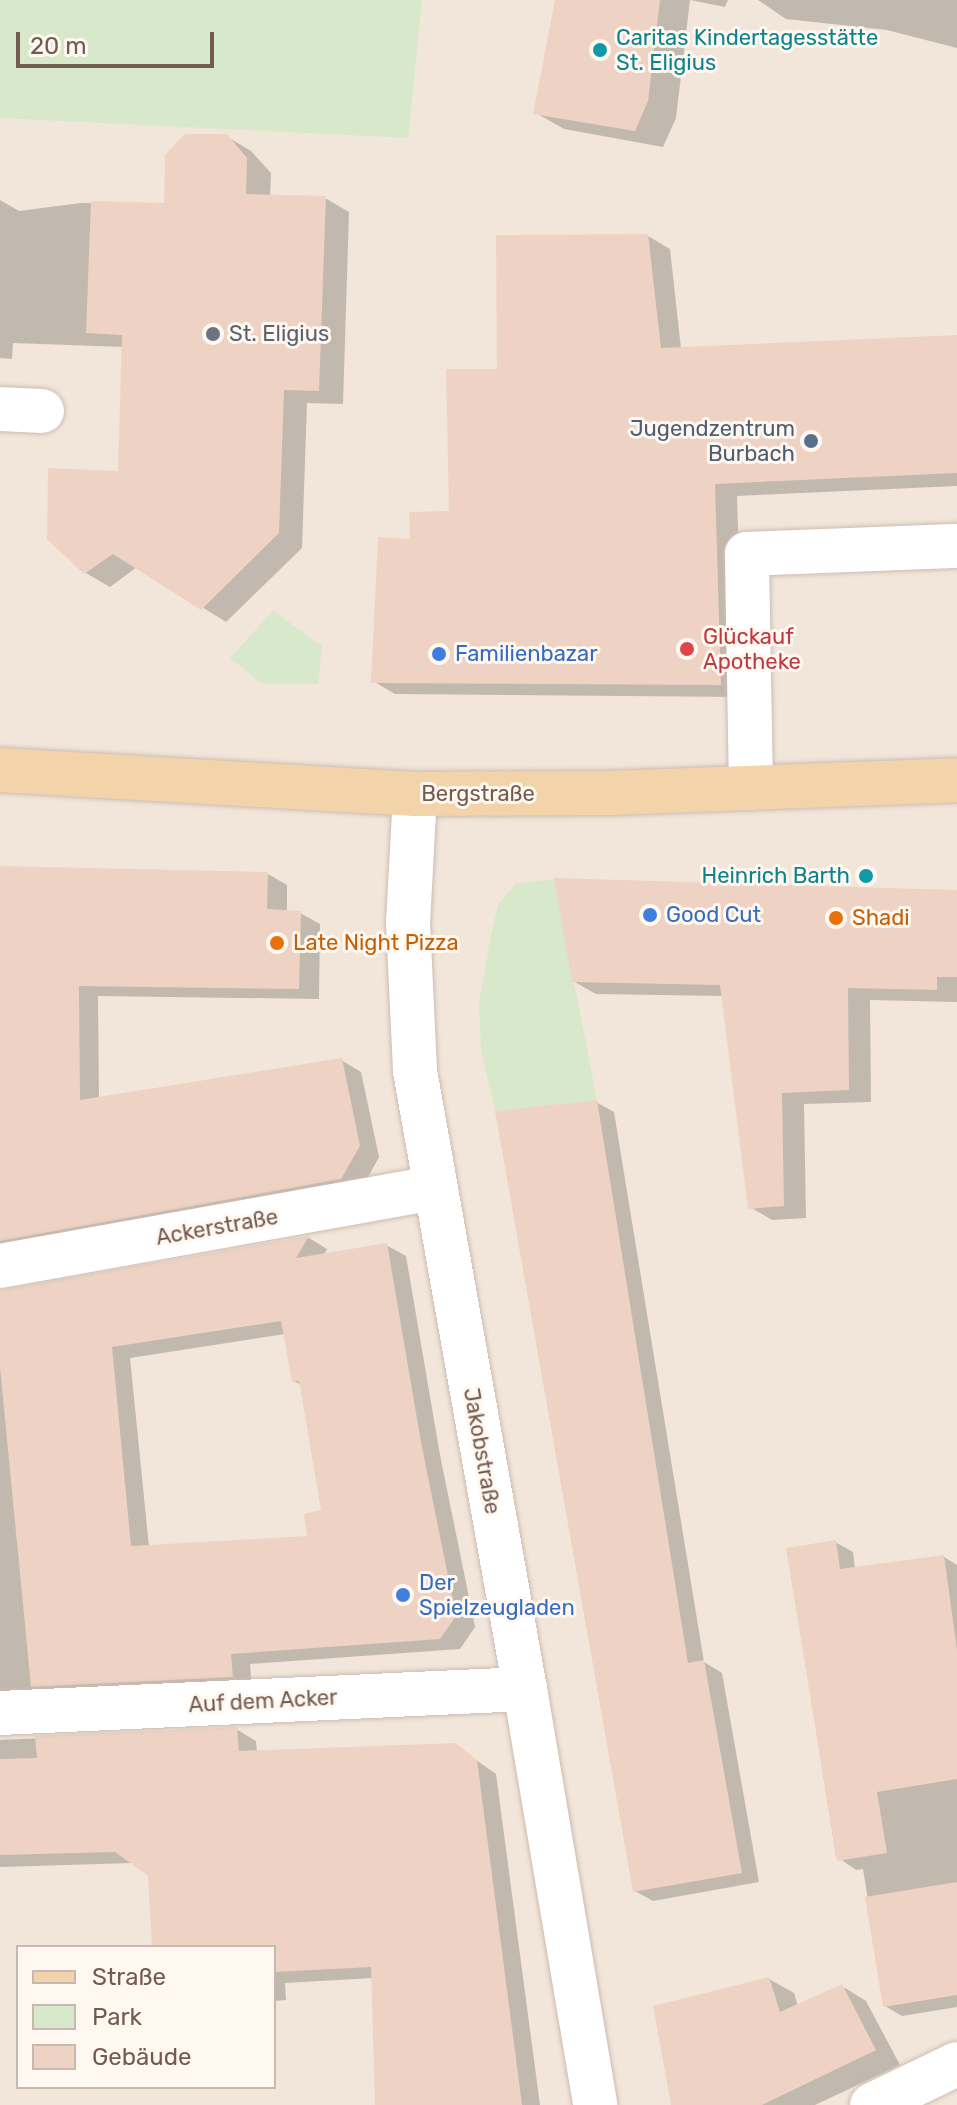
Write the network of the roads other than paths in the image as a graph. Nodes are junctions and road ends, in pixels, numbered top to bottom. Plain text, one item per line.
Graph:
1 (957, 546) edge
2 (0, 770) edge
3 (957, 780) edge
4 (751, 788) junction
5 (415, 794) junction
6 (434, 1188) junction
7 (0, 1266) edge
8 (525, 1689) junction
9 (0, 1713) edge
10 (957, 2064) edge
11 (595, 2105) edge
12 (872, 2105) edge

1 - 4 street
2 - 5 main road, Bergstraße
3 - 4 main road, Bergstraße
4 - 5 main road, Bergstraße
5 - 6 street, Jakobstraße
6 - 7 street, Ackerstraße
6 - 8 street, Jakobstraße
8 - 9 street, Auf dem Acker
8 - 11 street, Jakobstraße
10 - 12 street

